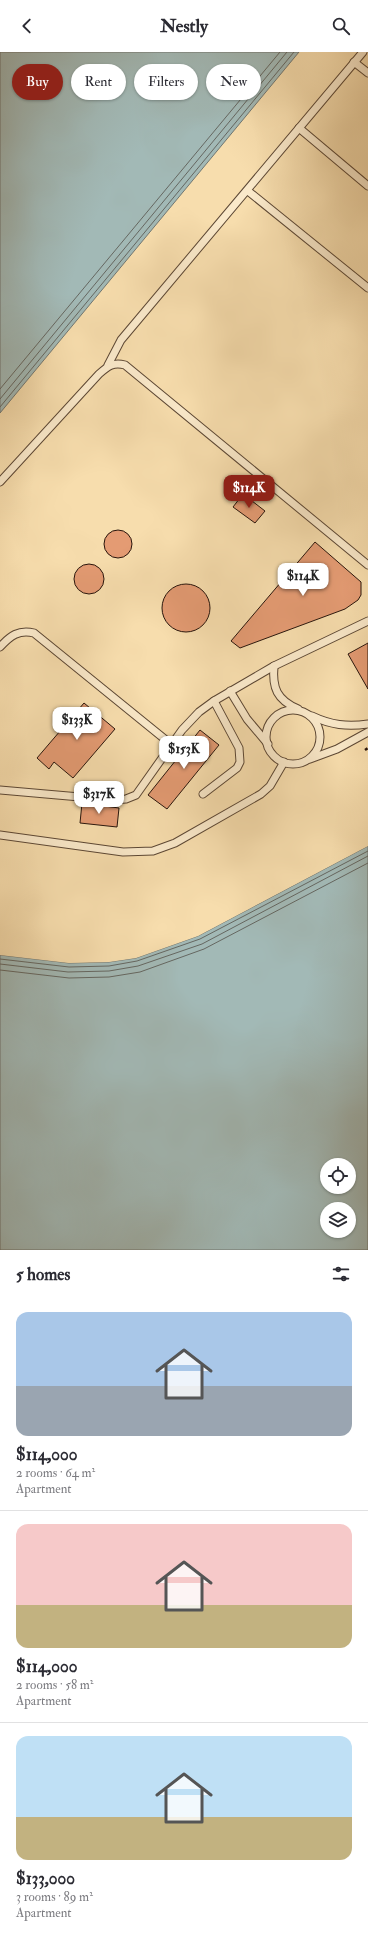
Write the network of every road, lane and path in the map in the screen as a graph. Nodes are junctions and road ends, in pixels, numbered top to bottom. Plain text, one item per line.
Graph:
1 (363, 52) edge
2 (354, 62) junction
3 (368, 73) edge
4 (300, 128) junction
5 (368, 186) edge
6 (248, 190) junction
7 (368, 288) edge
8 (108, 365) junction
9 (0, 482) edge
10 (368, 565) edge
11 (368, 621) edge
12 (0, 647) edge
13 (274, 666) junction
14 (230, 691) junction
15 (214, 701) junction
16 (300, 710) junction
17 (310, 716) junction
18 (368, 724) edge
19 (368, 732) edge
20 (268, 744) junction
21 (172, 745) junction
22 (308, 759) junction
23 (284, 762) junction
24 (0, 790) edge
25 (203, 794) dead end
26 (0, 835) edge

1 - 2 lane
2 - 3 lane
2 - 4 lane
4 - 5 lane
4 - 6 lane
6 - 7 lane
6 - 8 lane
8 - 9 lane
8 - 10 lane
11 - 13 lane
12 - 21 lane
13 - 14 lane
13 - 16 lane
14 - 15 lane
14 - 20 lane
15 - 21 lane
15 - 25 lane
16 - 17 lane
16 - 20 lane
17 - 18 lane
17 - 22 lane
19 - 22 lane
20 - 23 lane
21 - 24 lane
22 - 23 lane
23 - 26 lane

